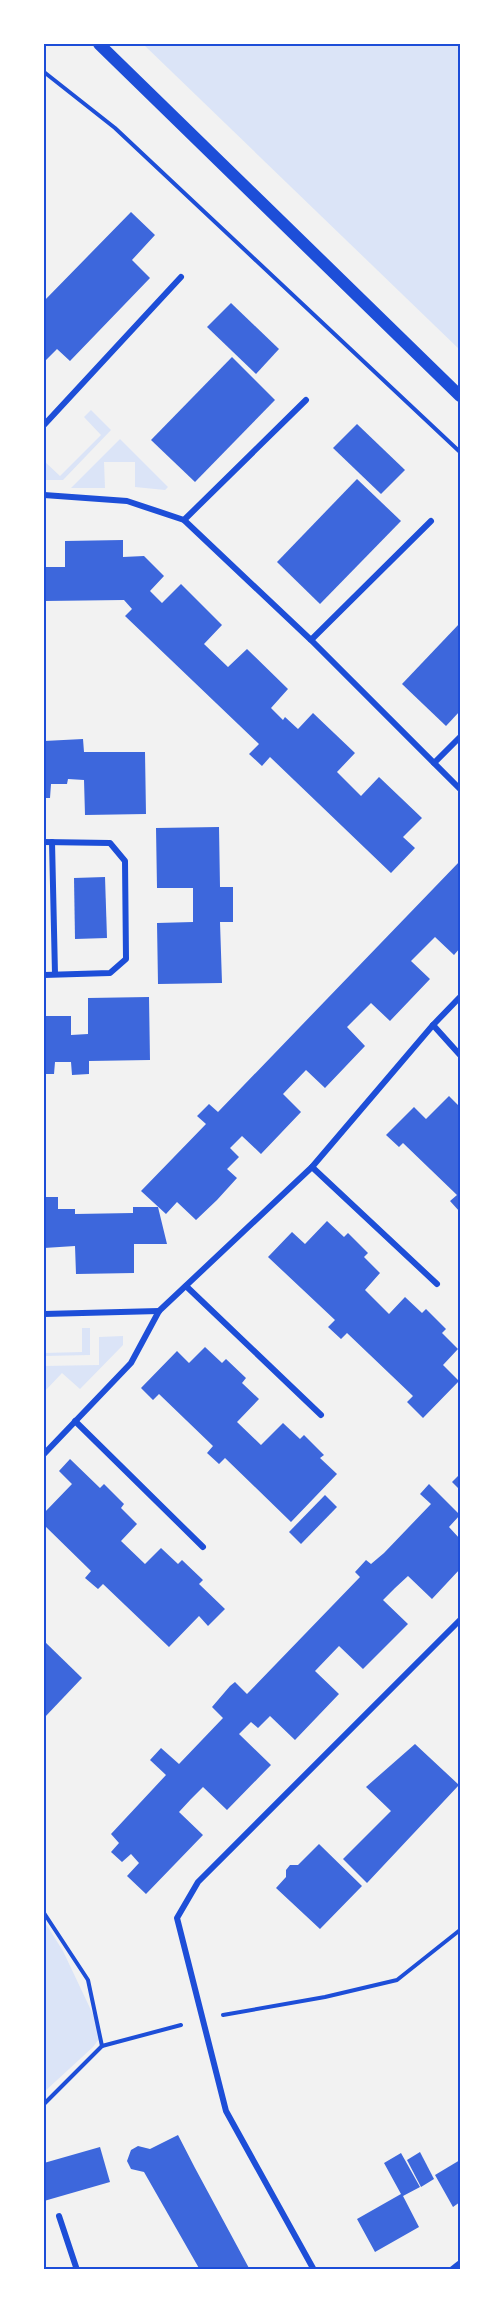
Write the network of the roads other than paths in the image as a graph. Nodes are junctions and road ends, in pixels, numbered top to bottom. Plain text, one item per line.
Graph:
1 (99, 44) edge
2 (181, 277) dead end
3 (460, 396) edge
4 (306, 400) dead end
5 (44, 425) edge
6 (44, 495) edge
7 (184, 520) junction
8 (431, 520) dead end
9 (311, 640) junction
10 (460, 736) edge
11 (434, 762) junction
12 (460, 789) edge
13 (44, 842) edge
14 (52, 842) junction
15 (55, 974) junction
16 (44, 975) edge
17 (460, 997) edge
18 (433, 1025) junction
19 (460, 1055) edge
20 (312, 1167) junction
21 (437, 1284) dead end
22 (186, 1286) junction
23 (159, 1311) junction
24 (44, 1314) edge
25 (321, 1415) dead end
26 (75, 1421) junction
27 (44, 1454) edge
28 (203, 1547) dead end
29 (460, 1620) edge
30 (59, 2216) dead end
31 (460, 2264) edge
32 (77, 2270) edge
33 (314, 2270) edge
34 (451, 2270) edge

1 - 3 main road
2 - 5 street
4 - 7 street
6 - 7 street
7 - 9 street
8 - 9 street
9 - 11 street
10 - 11 street
11 - 12 street
13 - 14 street
14 - 15 street
14 - 15 street
15 - 16 street
17 - 18 street
18 - 19 street
18 - 20 street
20 - 21 street
20 - 22 street
22 - 23 street
22 - 25 street
23 - 24 street
23 - 26 street
26 - 27 street
26 - 28 street
29 - 33 street
30 - 32 street
31 - 34 street

